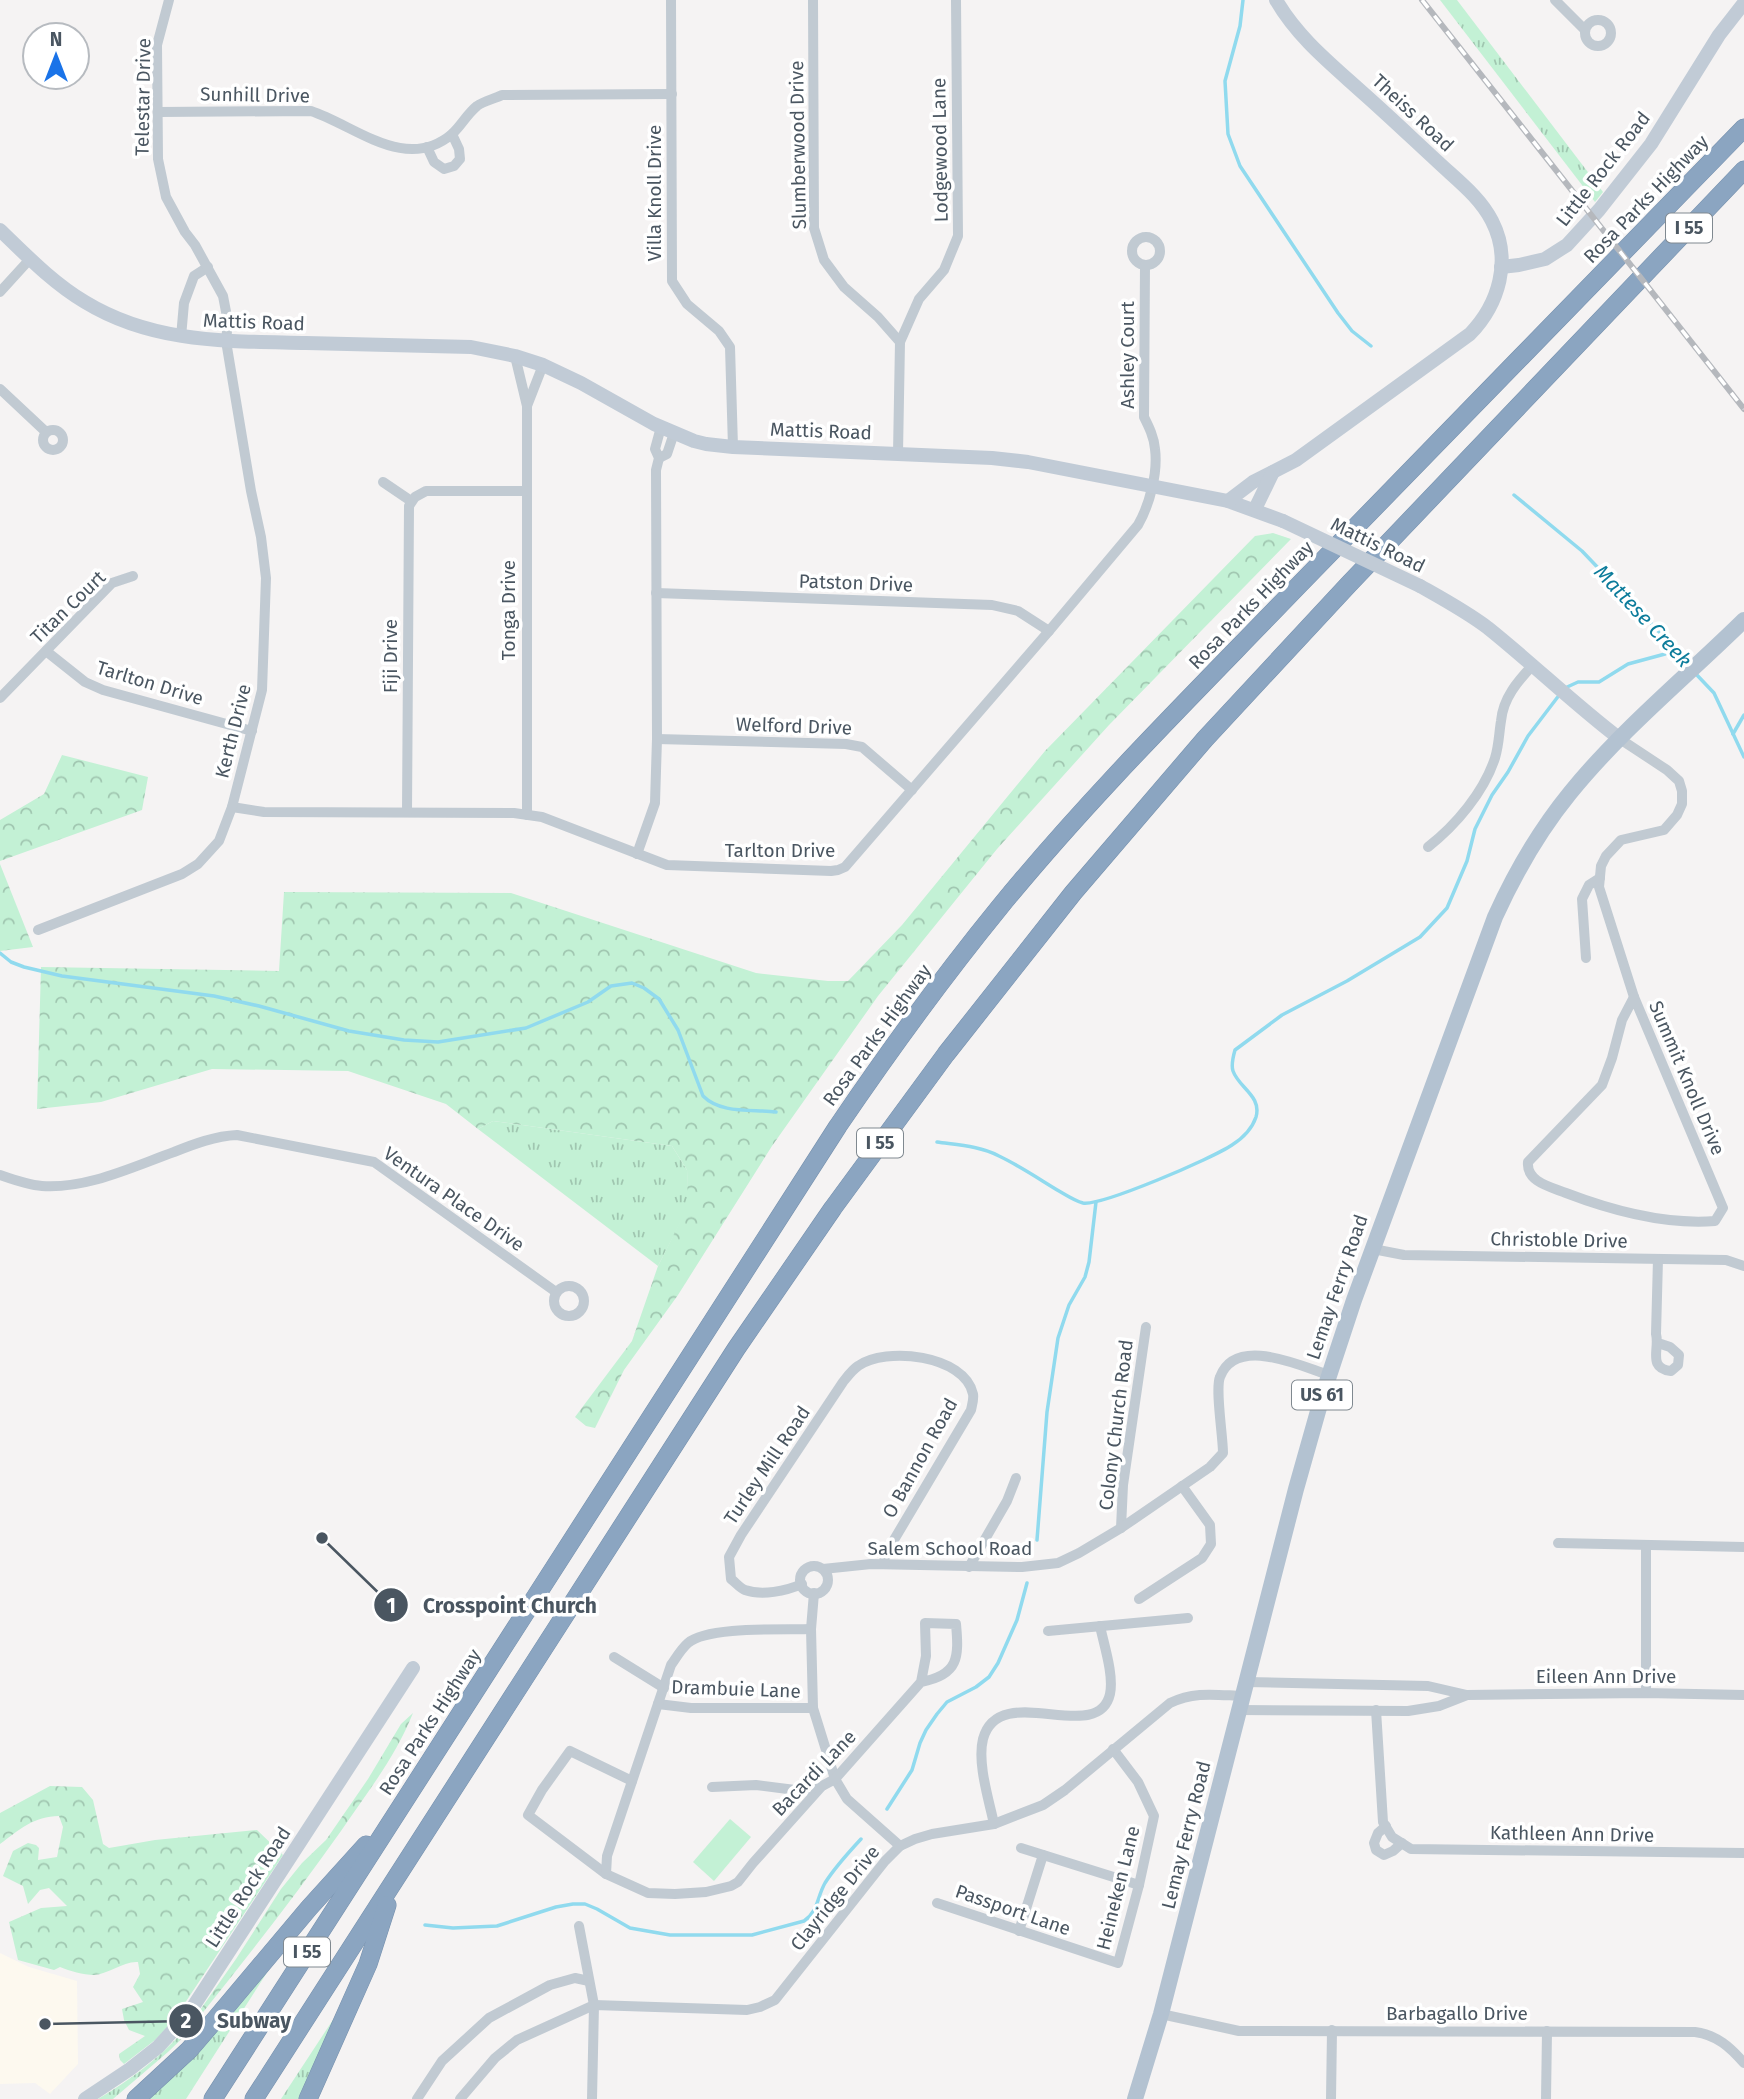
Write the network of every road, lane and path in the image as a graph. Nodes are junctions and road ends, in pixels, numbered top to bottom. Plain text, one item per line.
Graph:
1 (169, 0) edge
2 (671, 0) edge
3 (813, 0) edge
4 (956, 0) edge
5 (1276, 0) edge
6 (1555, 0) edge
7 (1744, 3) edge
8 (1585, 30) dead end
9 (671, 94) junction
10 (159, 112) junction
11 (1744, 128) edge
12 (452, 134) junction
13 (427, 147) junction
14 (1744, 170) edge
15 (0, 230) edge
16 (30, 259) junction
17 (1145, 265) dead end
18 (208, 267) junction
19 (1501, 267) junction
20 (0, 292) edge
21 (181, 337) junction
22 (226, 341) junction
23 (900, 342) junction
24 (515, 356) junction
25 (543, 365) junction
26 (0, 389) edge
27 (527, 406) junction
28 (668, 430) junction
29 (46, 432) dead end
30 (733, 447) junction
31 (898, 453) junction
32 (1274, 471) junction
33 (383, 482) dead end
34 (1152, 485) junction
35 (526, 491) junction
36 (411, 501) junction
37 (1228, 501) junction
38 (1255, 509) junction
39 (134, 576) dead end
40 (656, 593) junction
41 (1744, 620) edge
42 (1049, 631) junction
43 (46, 651) junction
44 (1532, 666) junction
45 (0, 698) edge
46 (252, 732) junction
47 (657, 739) junction
48 (1620, 739) junction
49 (912, 790) junction
50 (232, 807) junction
51 (407, 812) junction
52 (527, 814) junction
53 (1428, 847) dead end
54 (637, 854) junction
55 (1600, 878) junction
56 (38, 930) dead end
57 (1586, 958) dead end
58 (1634, 997) junction
59 (0, 1175) edge
60 (1373, 1249) junction
61 (1658, 1259) junction
62 (1744, 1266) edge
63 (556, 1292) dead end
64 (1146, 1327) dead end
65 (1658, 1343) dead end
66 (1329, 1375) junction
67 (843, 1382) joint
68 (1016, 1478) dead end
69 (1182, 1486) junction
70 (1121, 1528) junction
71 (1558, 1543) dead end
72 (1646, 1545) junction
73 (1744, 1547) edge
74 (884, 1564) junction
75 (969, 1567) junction
76 (823, 1569) junction
77 (802, 1584) junction
78 (814, 1593) junction
79 (1139, 1599) dead end
80 (1188, 1618) dead end
81 (1100, 1626) junction
82 (811, 1629) junction
83 (1048, 1630) dead end
84 (614, 1657) dead end
85 (413, 1668) dead end
86 (921, 1682) junction
87 (664, 1688) junction
88 (1646, 1693) junction
89 (1468, 1695) junction
90 (1744, 1695) edge
91 (1243, 1696) junction
92 (658, 1704) junction
93 (813, 1708) junction
94 (1377, 1710) junction
95 (1114, 1749) junction
96 (835, 1779) junction
97 (632, 1781) junction
98 (822, 1786) junction
99 (712, 1787) dead end
100 (401, 1806) junction
101 (994, 1824) junction
102 (1386, 1826) junction
103 (1402, 1843) junction
104 (900, 1846) junction
105 (1021, 1848) dead end
106 (1744, 1853) edge
107 (1043, 1855) junction
108 (606, 1874) junction
109 (394, 1882) junction
110 (1139, 1885) junction
111 (937, 1903) dead end
112 (579, 1926) dead end
113 (1019, 1931) junction
114 (1118, 1964) joint
115 (589, 1981) junction
116 (594, 2005) junction
117 (1161, 2014) junction
118 (1332, 2030) junction
119 (1547, 2031) junction
120 (1744, 2063) edge
121 (85, 2099) edge
122 (136, 2099) edge
123 (213, 2099) edge
124 (254, 2099) edge
125 (308, 2099) edge
126 (417, 2099) edge
127 (460, 2099) edge
128 (592, 2099) edge
129 (1135, 2099) edge
130 (1331, 2099) edge
131 (1546, 2099) edge

1 - 10 street, Telestar Drive
2 - 9 street, Villa Knoll Drive
3 - 23 street, Slumberwood Drive
4 - 23 street, Lodgewood Lane
5 - 19 main road, Theiss Road
6 - 8 street
7 - 19 main road, Little Rock Road
9 - 12 street, Sunhill Drive
9 - 30 street, Villa Knoll Drive
10 - 13 street, Sunhill Drive
10 - 18 street, Telestar Drive
11 - 100 highway, Rosa Parks Highway / I 55
12 - 13 street, Sunhill Drive
12 - 13 street
14 - 109 highway, I 55
15 - 16 main road, Mattis Road
16 - 20 street
16 - 21 main road, Mattis Road
17 - 34 street, Ashley Court
18 - 21 street
18 - 22 street, Telestar Drive
19 - 32 main road
21 - 22 main road, Mattis Road
22 - 24 main road, Mattis Road
22 - 46 street, Kerth Drive
23 - 31 street, Lodgewood Lane
24 - 25 main road, Mattis Road
24 - 27 street, Tonga Drive
25 - 27 street, Tonga Drive
25 - 28 main road, Mattis Road
26 - 29 street
27 - 35 street, Tonga Drive
28 - 30 main road, Mattis Road
28 - 40 street
30 - 31 main road, Mattis Road
31 - 34 main road, Mattis Road
32 - 37 main road
32 - 38 main road
33 - 36 street
34 - 37 main road, Mattis Road
34 - 42 street, Tarlton Drive
35 - 36 street
35 - 52 street, Tonga Drive
36 - 51 street, Fiji Drive
37 - 38 main road, Mattis Road
38 - 44 main road, Mattis Road, bridge
39 - 43 street, Titan Court
40 - 42 street, Patston Drive
40 - 47 street
41 - 48 main road, Lemay Ferry Road / US 61
42 - 49 street, Tarlton Drive
43 - 45 street, Titan Court
43 - 46 street, Tarlton Drive
44 - 48 main road, Mattis Road
44 - 53 street
46 - 50 street, Kerth Drive
47 - 49 street, Welford Drive
47 - 54 street
48 - 55 street
48 - 60 main road, Lemay Ferry Road / US 61
49 - 54 street, Tarlton Drive
50 - 51 street, Tarlton Drive
50 - 56 street, Kerth Drive
51 - 52 street, Tarlton Drive
52 - 54 street, Tarlton Drive
55 - 57 street
55 - 58 street, Summit Knoll Drive
58 - 58 street, Summit Knoll Drive
59 - 63 street, Ventura Place Drive
60 - 61 street, Christoble Drive
60 - 66 main road, Lemay Ferry Road / US 61
61 - 62 street, Christoble Drive
61 - 65 street
64 - 70 street, Colony Church Road
66 - 69 street, Salem School Road
66 - 91 main road, Lemay Ferry Road / US 61
67 - 74 street, O Bannon Road
67 - 77 street, Turley Mill Road
68 - 75 street
69 - 70 street, Salem School Road
69 - 79 street
70 - 75 street, Salem School Road
71 - 72 street
72 - 73 street
72 - 88 street
74 - 75 street, Salem School Road
74 - 76 street, Salem School Road
76 - 77 street
76 - 78 street
77 - 78 street
78 - 82 street
80 - 81 street
81 - 83 street
81 - 101 street
82 - 87 street
82 - 93 street
84 - 87 street
85 - 121 main road, Little Rock Road
86 - 86 street, Bacardi Lane
86 - 96 street, Bacardi Lane
87 - 92 street
88 - 89 street, Eileen Ann Drive
88 - 90 street, Eileen Ann Drive
89 - 91 street, Eileen Ann Drive
89 - 94 street, Eileen Ann Drive
91 - 94 street, Eileen Ann Drive
91 - 95 street, Clayridge Drive
91 - 117 main road, Lemay Ferry Road / US 61
92 - 93 street, Drambuie Lane
92 - 97 street
93 - 96 street
94 - 102 street, Kathleen Ann Drive
95 - 101 street, Clayridge Drive
95 - 110 street, Heineken Lane
96 - 98 street, Bacardi Lane
96 - 104 street
97 - 108 street
97 - 108 street
98 - 99 street
98 - 108 street, Bacardi Lane
100 - 122 highway
100 - 123 highway, Rosa Parks Highway / I 55
101 - 104 street, Clayridge Drive
102 - 103 street
102 - 103 street, Kathleen Ann Drive
103 - 106 street, Kathleen Ann Drive
104 - 116 street, Clayridge Drive
105 - 107 street
107 - 110 street
107 - 113 street
109 - 124 highway, I 55
109 - 125 highway
110 - 114 street, Heineken Lane
111 - 113 street, Passport Lane
112 - 115 street
113 - 114 street, Passport Lane
115 - 116 street
115 - 126 street
116 - 127 street, Clayridge Drive
116 - 128 street
117 - 118 street, Barbagallo Drive
117 - 129 main road, Lemay Ferry Road / US 61
118 - 119 street, Barbagallo Drive
118 - 130 street
119 - 120 street, Barbagallo Drive
119 - 131 street

